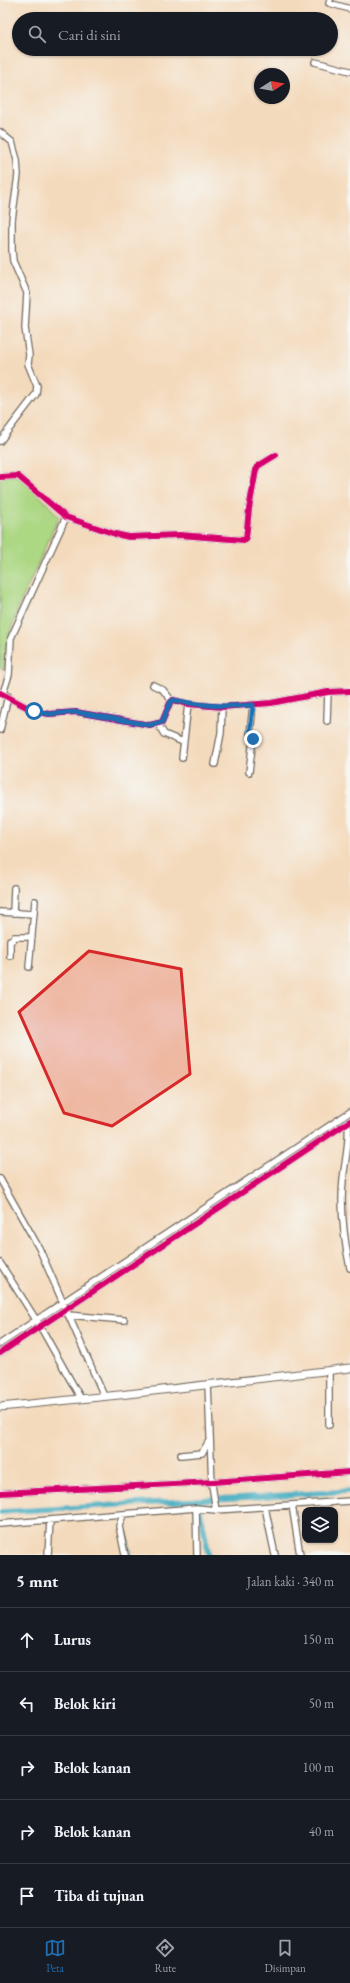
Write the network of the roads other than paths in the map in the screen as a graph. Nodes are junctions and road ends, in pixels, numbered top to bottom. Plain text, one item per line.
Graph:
1 (330, 0) edge
2 (350, 9) edge
3 (315, 62) dead end
4 (350, 71) edge
5 (0, 132) edge
6 (0, 441) edge
7 (276, 455) dead end
8 (0, 477) edge
9 (66, 516) junction
10 (153, 684) dead end
11 (350, 691) edge
12 (328, 692) junction
13 (4, 694) edge
14 (172, 700) junction
15 (188, 704) junction
16 (253, 705) junction
17 (222, 707) junction
18 (327, 721) dead end
19 (158, 724) junction
20 (0, 730) edge
21 (183, 742) junction
22 (182, 758) dead end
23 (214, 764) dead end
24 (249, 772) dead end
25 (14, 888) dead end
26 (35, 901) dead end
27 (0, 912) edge
28 (13, 913) junction
29 (34, 914) junction
30 (32, 938) junction
31 (10, 956) dead end
32 (30, 967) dead end
33 (350, 1112) edge
34 (349, 1121) edge
35 (0, 1178) edge
36 (0, 1263) edge
37 (350, 1268) edge
38 (62, 1302) junction
39 (66, 1312) junction
40 (36, 1320) junction
41 (124, 1320) dead end
42 (40, 1326) junction
43 (0, 1344) edge
44 (0, 1353) edge
45 (350, 1368) edge
46 (329, 1371) junction
47 (208, 1384) junction
48 (104, 1396) junction
49 (81, 1399) junction
50 (0, 1407) edge
51 (329, 1425) dead end
52 (209, 1440) junction
53 (181, 1455) dead end
54 (350, 1472) edge
55 (212, 1484) junction
56 (0, 1493) edge
57 (350, 1501) edge
58 (292, 1504) junction
59 (265, 1507) junction
60 (196, 1508) junction
61 (215, 1509) junction
62 (123, 1515) junction
63 (50, 1520) junction
64 (0, 1524) edge
65 (48, 1555) edge
66 (125, 1555) edge
67 (196, 1555) edge
68 (275, 1555) edge
69 (300, 1555) edge

1 - 2 street
3 - 4 street
5 - 6 street
7 - 9 street
8 - 9 street
9 - 13 street
10 - 14 street
11 - 12 street
12 - 16 street
12 - 18 street
13 - 19 street
13 - 20 street
14 - 15 street
14 - 19 street
15 - 17 street
15 - 21 street
16 - 17 street
16 - 24 street
17 - 23 street
19 - 21 street
21 - 22 street
25 - 28 street
26 - 29 street
27 - 28 street
28 - 29 street
29 - 30 street
30 - 31 street
30 - 32 street
33 - 38 street
34 - 37 street
34 - 39 street
35 - 38 street
36 - 40 street
38 - 39 street
38 - 40 street
39 - 41 street
39 - 42 street
39 - 48 street
40 - 42 street
40 - 43 street
42 - 44 street
42 - 49 street
45 - 46 main road
46 - 47 main road
46 - 51 street
47 - 48 main road
47 - 52 street
48 - 49 main road
49 - 50 main road
52 - 53 street
52 - 55 street
54 - 55 street
55 - 56 street
55 - 61 street
57 - 58 street
58 - 59 street
58 - 69 street
59 - 61 street
59 - 68 street
60 - 61 street
60 - 62 street
60 - 67 street
62 - 63 street
62 - 66 street
63 - 64 street
63 - 65 street

